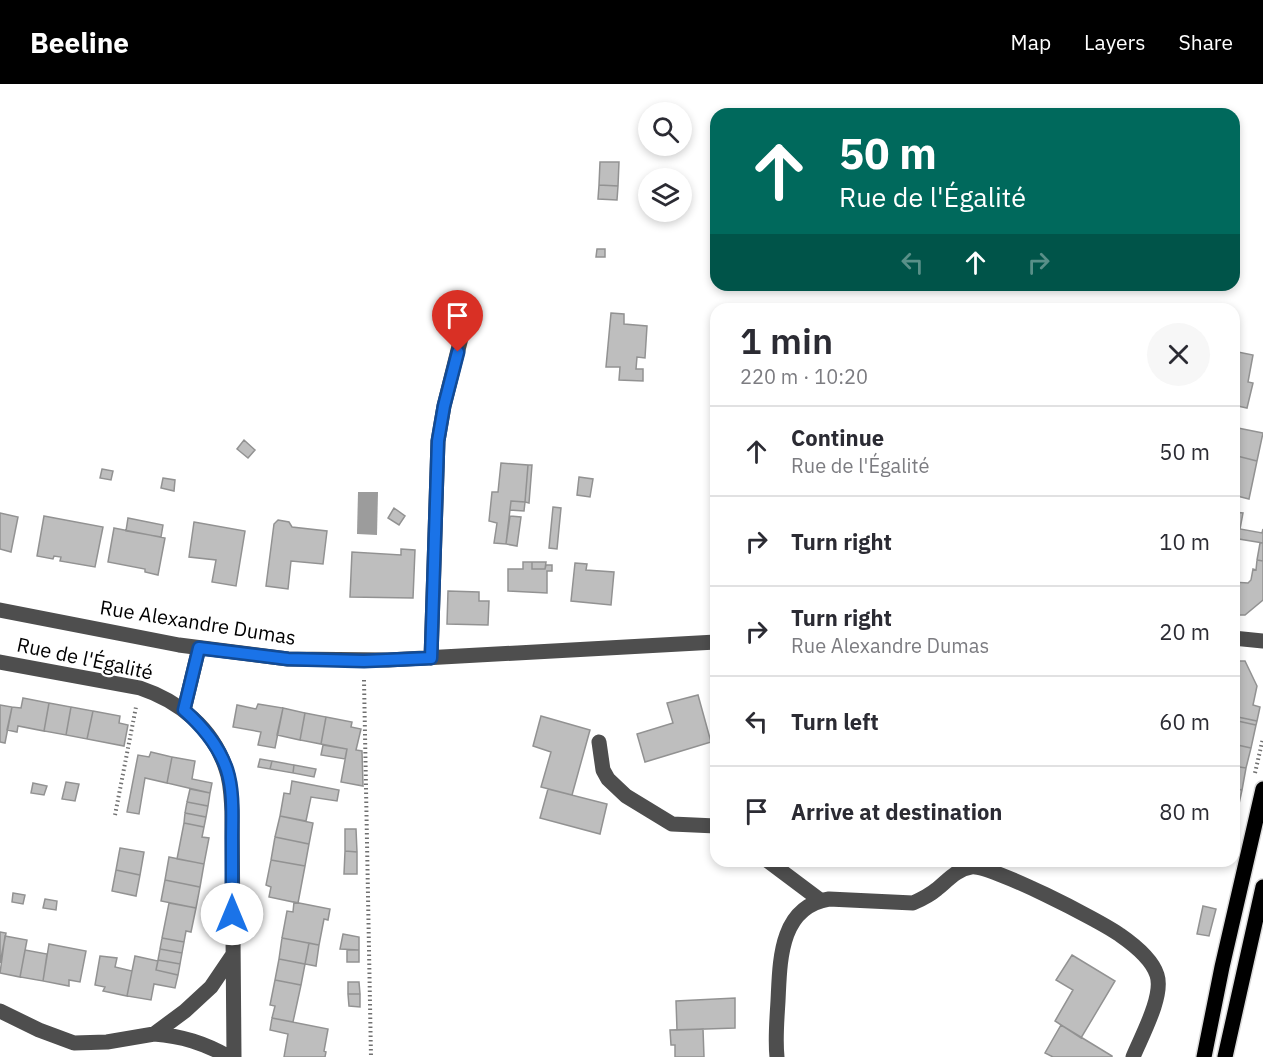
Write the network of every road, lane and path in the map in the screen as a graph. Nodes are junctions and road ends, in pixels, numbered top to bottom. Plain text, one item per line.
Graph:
1 (462, 334) dead end
2 (0, 610) edge
3 (1240, 639) edge
4 (1263, 641) edge
5 (710, 642) edge
6 (199, 648) junction
7 (431, 658) junction
8 (364, 661) junction
9 (0, 662) edge
10 (140, 688) junction
11 (184, 710) junction
12 (599, 742) dead end
13 (1263, 789) edge
14 (115, 815) dead end
15 (710, 826) edge
16 (776, 867) edge
17 (950, 867) edge
18 (971, 867) edge
19 (977, 867) edge
20 (955, 874) junction
21 (1263, 887) edge
22 (820, 900) junction
23 (232, 956) junction
24 (0, 1011) edge
25 (154, 1034) junction
26 (232, 1057) edge
27 (371, 1057) edge
28 (777, 1057) edge
29 (1133, 1057) edge
30 (1204, 1057) edge
31 (1225, 1057) edge

1 - 7 street
2 - 6 street, Rue Alexandre Dumas
3 - 4 street
5 - 7 street, Rue Alexandre Dumas
6 - 8 street, Rue Alexandre Dumas
6 - 11 street
7 - 8 street, Rue Alexandre Dumas
8 - 27 path
9 - 10 street, Rue de l'Égalité
10 - 11 street, Rue de l'Égalité
10 - 14 path
11 - 23 street, Rue de l'Égalité
12 - 15 street
13 - 30 main road
16 - 22 street
17 - 20 street
18 - 20 street
19 - 29 street
20 - 22 street
21 - 31 main road
22 - 28 street
23 - 25 street
23 - 26 street, Rue de l'Égalité
24 - 25 street
25 - 26 street

